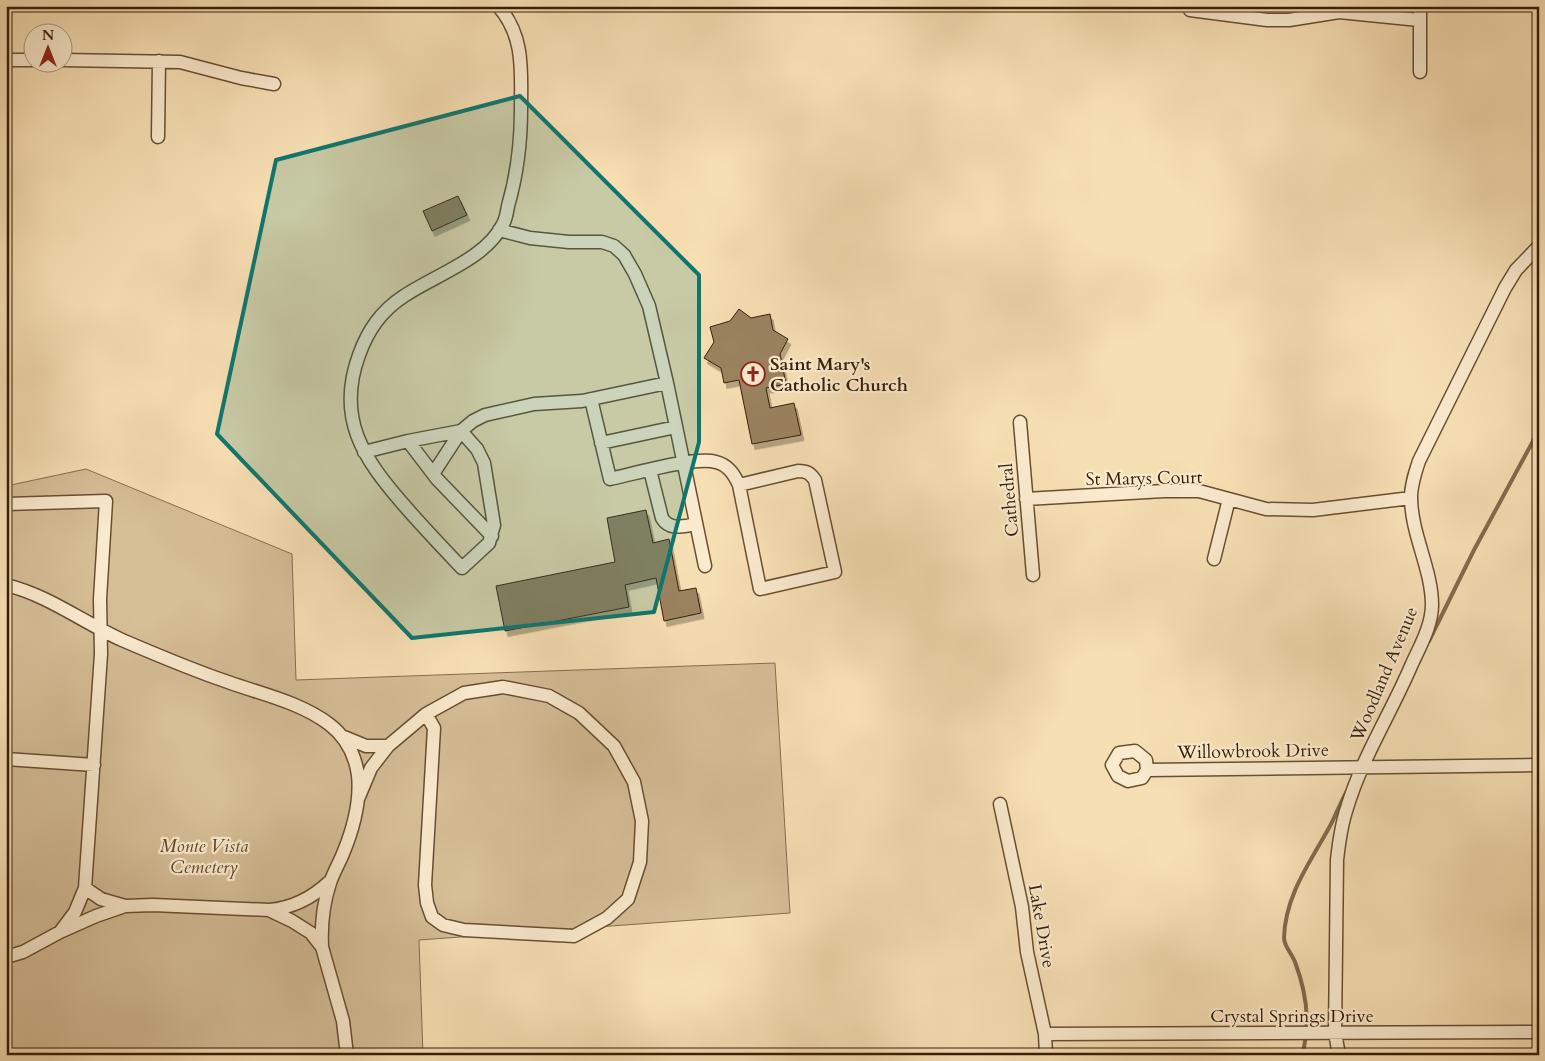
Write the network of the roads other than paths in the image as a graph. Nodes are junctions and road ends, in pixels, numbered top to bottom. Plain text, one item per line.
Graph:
1 (498, 6) edge
2 (1420, 6) edge
3 (1190, 10) dead end
4 (1420, 20) junction
5 (6, 60) edge
6 (22, 60) edge
7 (72, 60) edge
8 (159, 61) junction
9 (1420, 72) dead end
10 (274, 84) dead end
11 (158, 137) dead end
12 (499, 230) junction
13 (1539, 246) edge
14 (667, 383) junction
15 (592, 399) junction
16 (1020, 422) dead end
17 (676, 427) junction
18 (461, 431) junction
19 (408, 441) junction
20 (601, 443) junction
21 (364, 452) junction
22 (683, 463) junction
23 (650, 470) junction
24 (433, 474) junction
25 (739, 486) junction
26 (1411, 498) junction
27 (1026, 499) junction
28 (1229, 499) junction
29 (6, 504) edge
30 (696, 524) junction
31 (492, 536) junction
32 (1214, 559) dead end
33 (705, 566) dead end
34 (1033, 575) dead end
35 (6, 585) edge
36 (101, 630) junction
37 (426, 714) junction
38 (344, 737) junction
39 (388, 746) junction
40 (6, 759) edge
41 (94, 765) junction
42 (1539, 765) edge
43 (1363, 768) junction
44 (1147, 770) dead end
45 (358, 799) junction
46 (1000, 804) dead end
47 (330, 881) junction
48 (85, 888) junction
49 (125, 906) junction
50 (269, 910) junction
51 (60, 932) junction
52 (322, 947) junction
53 (6, 957) edge
54 (1539, 1032) edge
55 (1335, 1033) junction
56 (1045, 1034) junction
57 (347, 1055) edge
58 (1046, 1055) edge
59 (1339, 1055) edge

1 - 12 street
2 - 4 street
3 - 4 street
4 - 9 street
5 - 6 street
7 - 8 street
8 - 10 street
8 - 11 street
12 - 14 street
12 - 21 street
13 - 26 street, Woodland Avenue
14 - 15 street
14 - 17 street
15 - 18 street
15 - 20 street
16 - 27 street, Cathedral
17 - 20 street
17 - 22 street
18 - 19 street
18 - 24 street
18 - 31 street
19 - 21 street
19 - 24 street
20 - 23 street
21 - 31 street
22 - 23 street
22 - 25 street
22 - 30 street
23 - 30 street
24 - 31 street
25 - 25 street
26 - 28 street, St Marys Court
26 - 43 street, Woodland Avenue
27 - 28 street, St Marys Court
27 - 34 street, Cathedral
28 - 32 street
29 - 36 street
30 - 33 street
35 - 36 street
36 - 38 street
36 - 41 street
37 - 37 street
37 - 39 street
38 - 39 street
38 - 45 street
39 - 45 street
40 - 41 street
41 - 48 street
42 - 43 street, Willowbrook Drive
43 - 44 street, Willowbrook Drive
43 - 55 street, Woodland Avenue
45 - 47 street
46 - 56 street, Lake Drive
47 - 50 street
47 - 52 street
48 - 49 street
48 - 51 street
49 - 50 street
49 - 51 street
50 - 52 street
51 - 53 street
52 - 57 street
54 - 55 street, Crystal Springs Drive
55 - 56 street, Crystal Springs Drive
55 - 59 street, Woodland Avenue
56 - 58 street, Lake Drive

